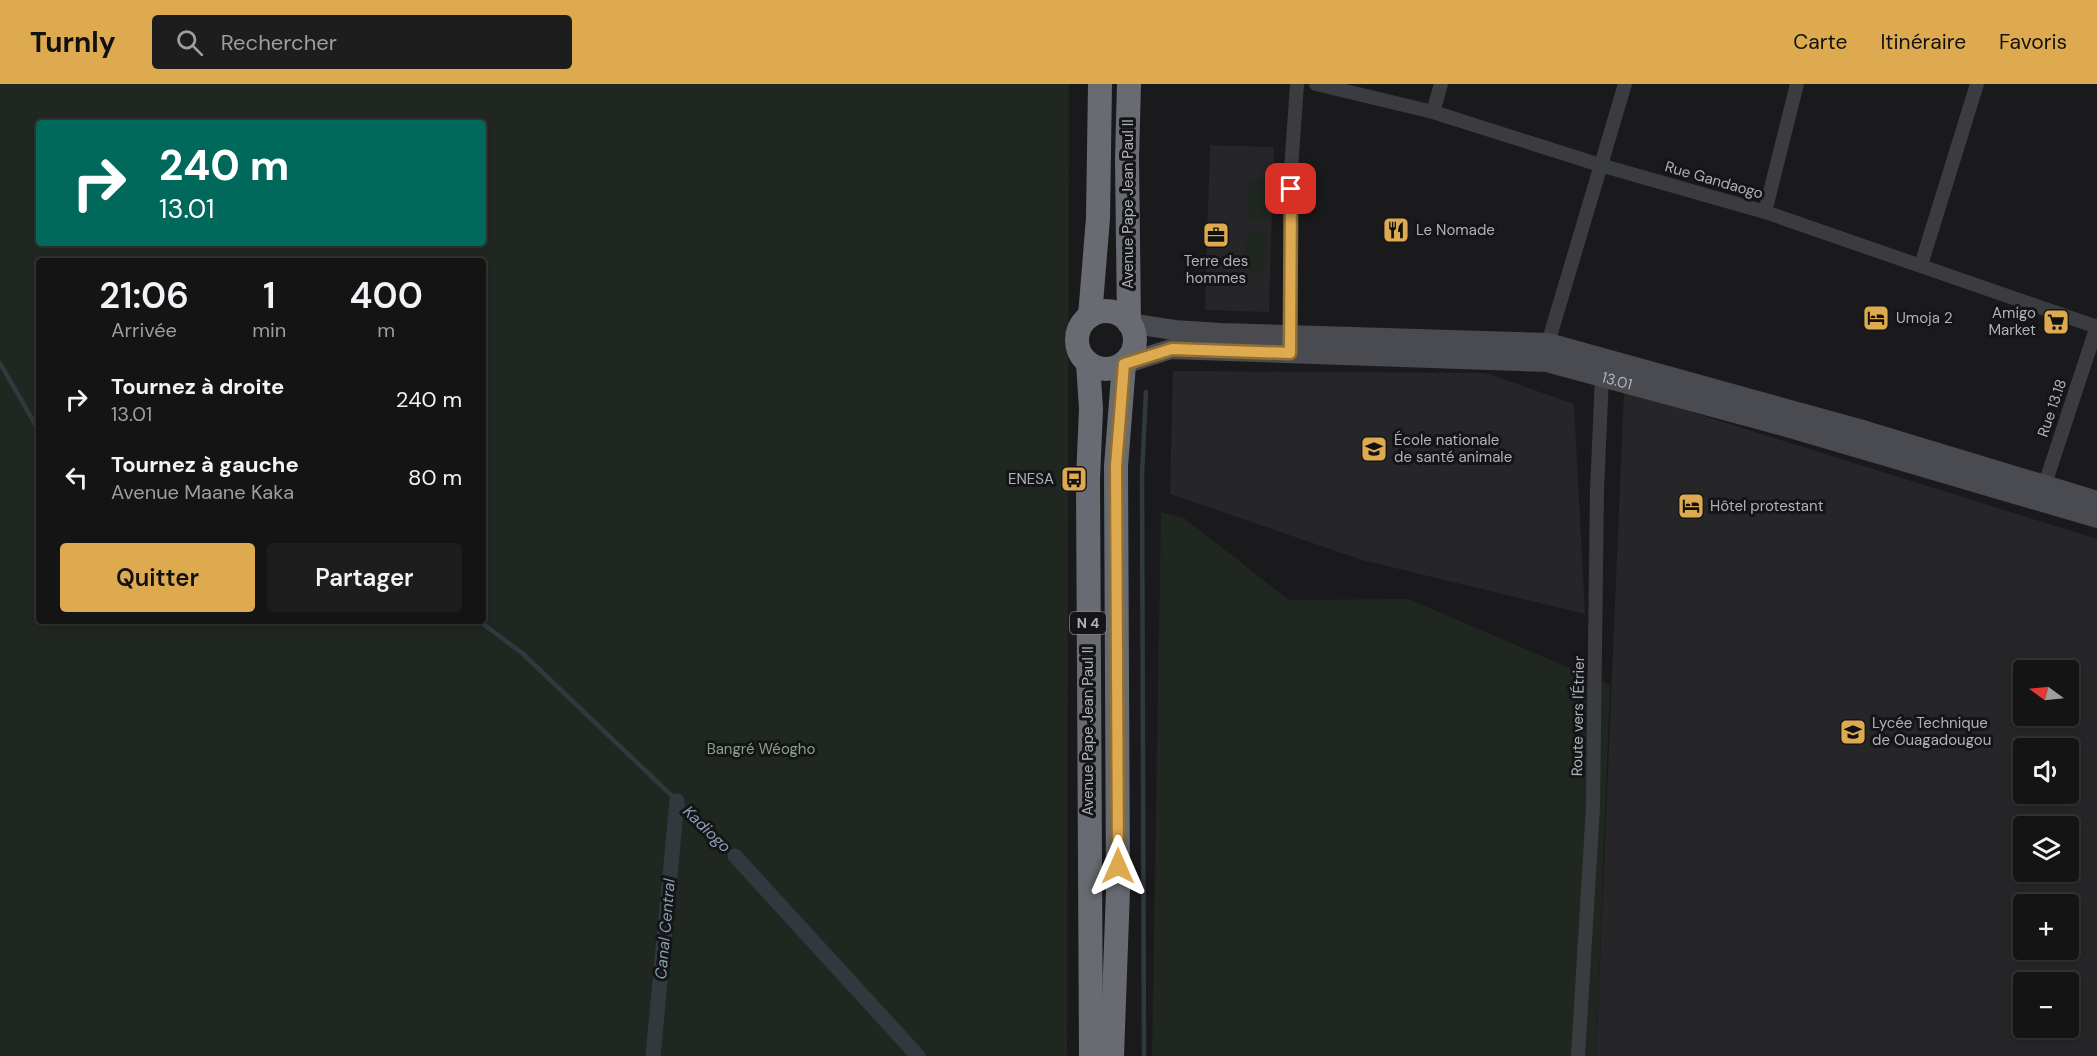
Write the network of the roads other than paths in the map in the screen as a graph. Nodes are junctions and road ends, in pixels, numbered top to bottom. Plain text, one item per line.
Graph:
1 (1100, 84) edge
2 (1129, 84) edge
3 (1297, 84) edge
4 (1316, 84) edge
5 (1441, 84) edge
6 (1625, 84) edge
7 (1797, 84) edge
8 (1977, 84) edge
9 (1433, 112) junction
10 (1600, 165) junction
11 (1765, 212) junction
12 (1921, 265) junction
13 (1090, 316) junction
14 (1129, 323) junction
15 (2097, 327) edge
16 (1290, 344) junction
17 (1548, 353) junction
18 (1088, 363) junction
19 (1124, 364) junction
20 (1602, 377) junction
21 (2042, 493) junction
22 (2097, 501) edge
23 (2097, 519) edge
24 (1088, 882) junction
25 (1118, 890) junction
26 (1080, 1056) edge
27 (1090, 1056) edge
28 (1112, 1056) edge
29 (1126, 1056) edge
30 (1578, 1056) edge

1 - 13 highway, Avenue Pape Jean Paul II / N 4
2 - 14 highway, Avenue Pape Jean Paul II / N 4
3 - 16 street
4 - 9 street, Rue Gandaogo
5 - 9 street
6 - 10 street
7 - 11 street
8 - 12 street
9 - 10 street, Rue Gandaogo
10 - 11 street, Rue Gandaogo
10 - 17 street
11 - 12 street, Rue Gandaogo
12 - 15 street, Rue Gandaogo
13 - 14 highway
13 - 18 highway, Avenue Pape Jean Paul II / N 4
14 - 16 street, 13.01
14 - 19 highway, Avenue Pape Jean Paul II / N 4
15 - 21 street, Rue 13.18
16 - 17 street, 13.01
16 - 19 street, 13.01
17 - 20 street, 13.01
17 - 21 street, 13.01
18 - 19 highway
18 - 24 highway, Avenue Pape Jean Paul II / N 4
19 - 25 highway, Avenue Pape Jean Paul II / N 4
20 - 21 street, 13.01
20 - 30 street, Route vers l'Étrier
21 - 22 street, 13.01
21 - 23 street, 13.01
24 - 26 highway
24 - 27 highway, N 4
25 - 28 highway, N 4
25 - 29 highway

